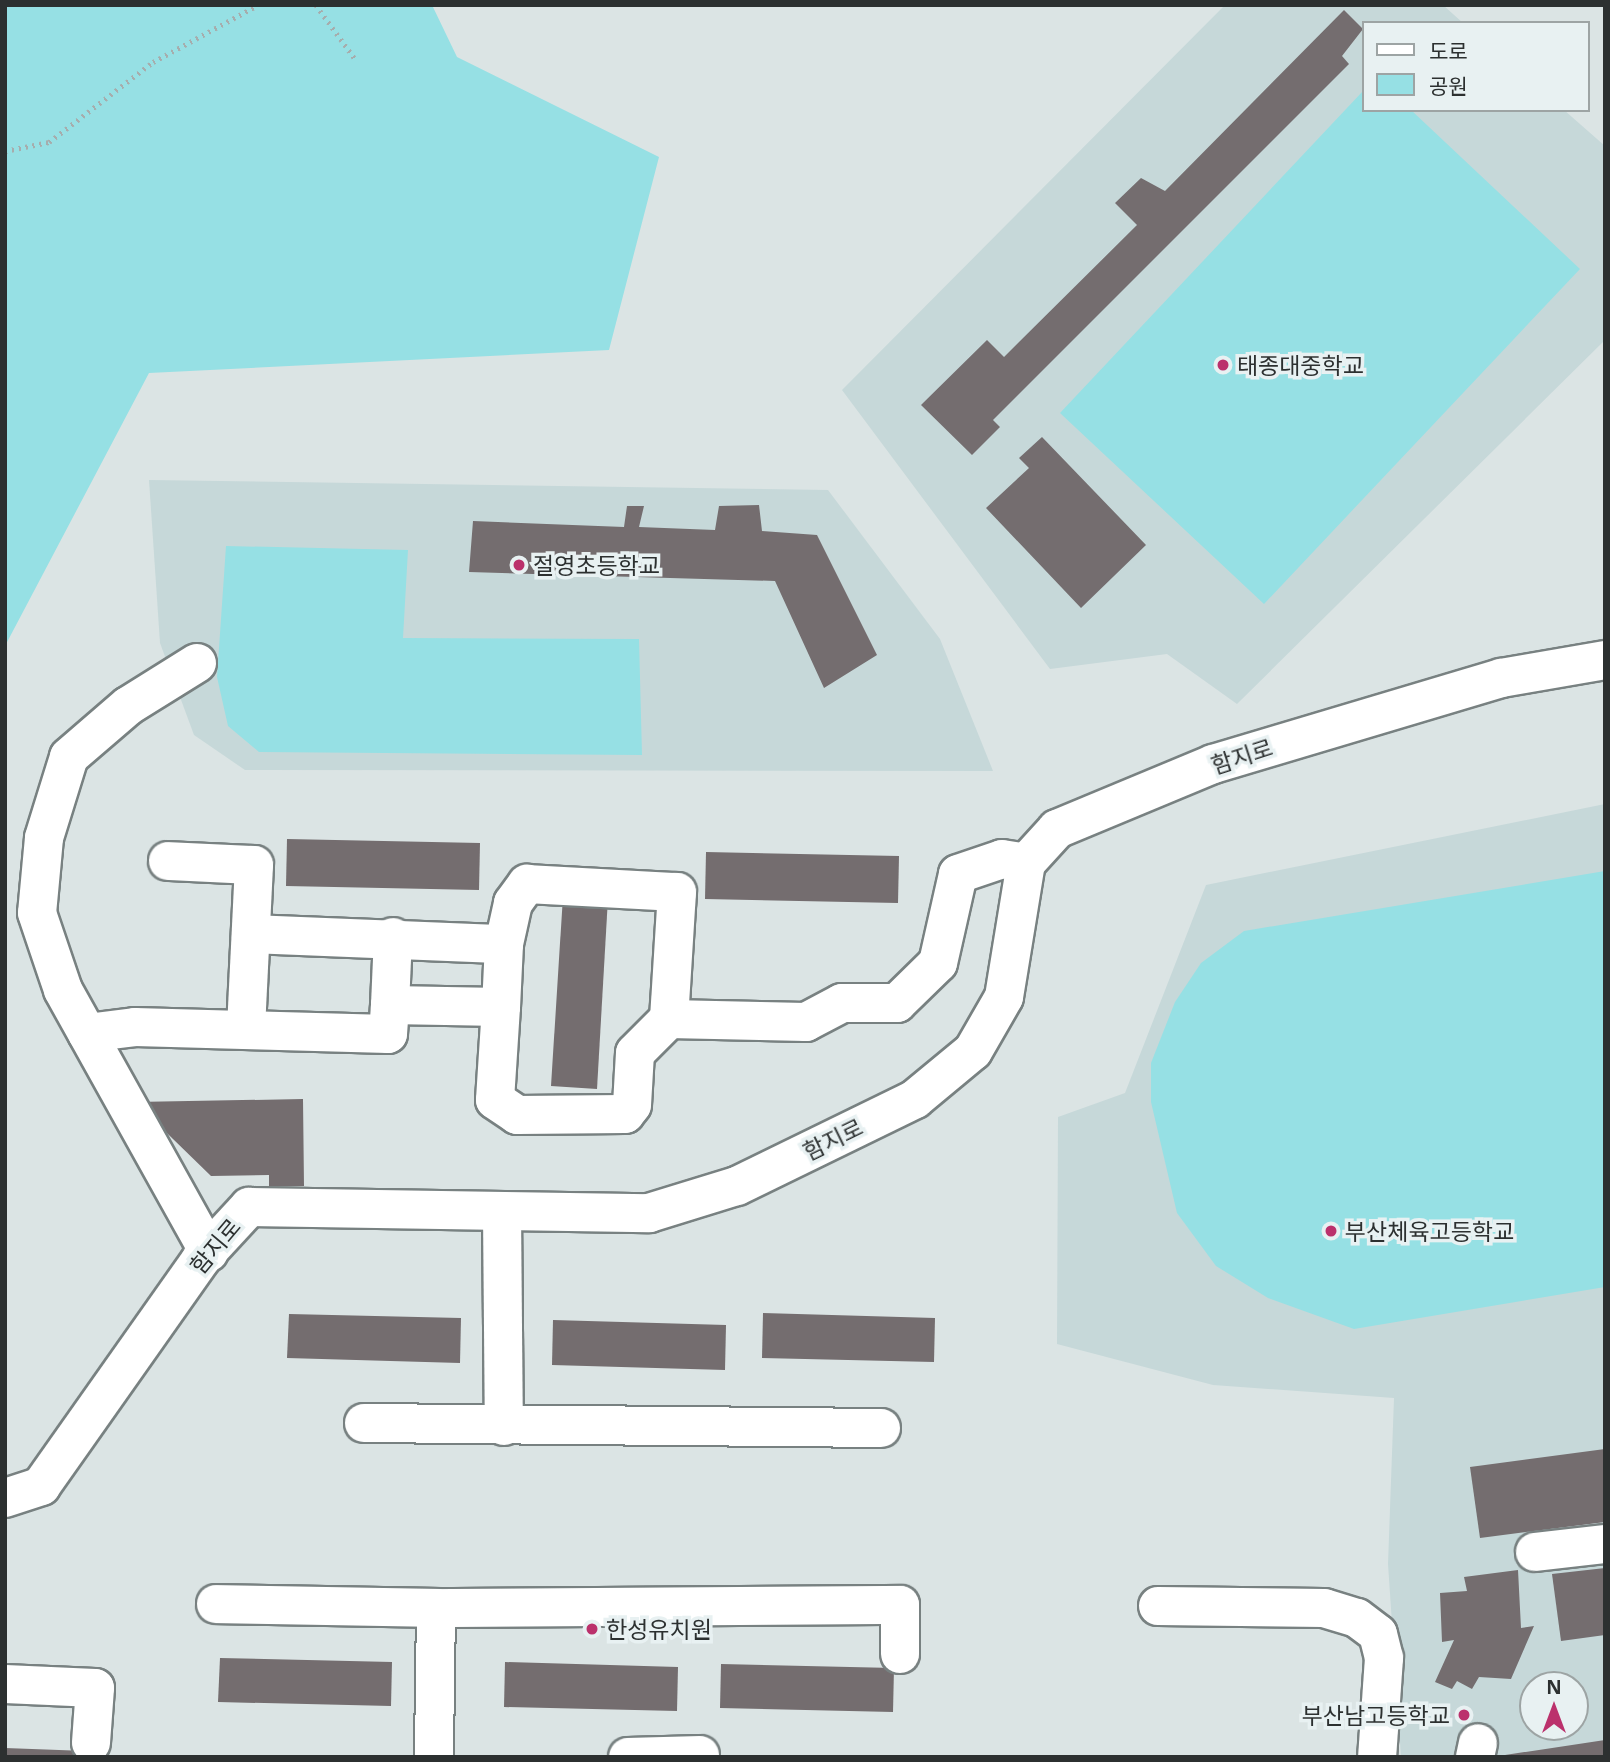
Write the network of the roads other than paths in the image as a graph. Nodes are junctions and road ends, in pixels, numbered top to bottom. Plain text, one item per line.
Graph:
1 (1605, 660) edge
2 (197, 663) dead end
3 (168, 861) dead end
4 (1026, 863) junction
5 (251, 934) junction
6 (393, 937) junction
7 (504, 944) junction
8 (390, 1005) junction
9 (501, 1007) junction
10 (669, 1019) junction
11 (246, 1030) junction
12 (87, 1033) junction
13 (502, 1212) junction
14 (209, 1252) junction
15 (364, 1423) dead end
16 (503, 1426) junction
17 (881, 1428) dead end
18 (5, 1498) edge
19 (1605, 1544) edge
20 (1535, 1552) dead end
21 (216, 1604) dead end
22 (1157, 1606) dead end
23 (436, 1608) junction
24 (900, 1654) dead end
25 (5, 1684) edge
26 (91, 1743) dead end
27 (700, 1755) dead end
28 (434, 1757) edge
29 (628, 1757) edge
30 (1377, 1757) edge

1 - 4 street, 함지로
2 - 12 street
3 - 5 street
4 - 10 street
4 - 13 street, 함지로
5 - 6 street
5 - 11 street
6 - 7 street
6 - 8 street
7 - 9 street
7 - 10 street
8 - 9 street
8 - 11 street
9 - 10 street
11 - 12 street
12 - 14 street
13 - 14 street, 함지로
13 - 16 street
14 - 18 street, 함지로
15 - 16 street
16 - 17 street
19 - 20 street
21 - 23 street
22 - 30 street
23 - 24 street
23 - 28 street
25 - 26 street
27 - 29 street

